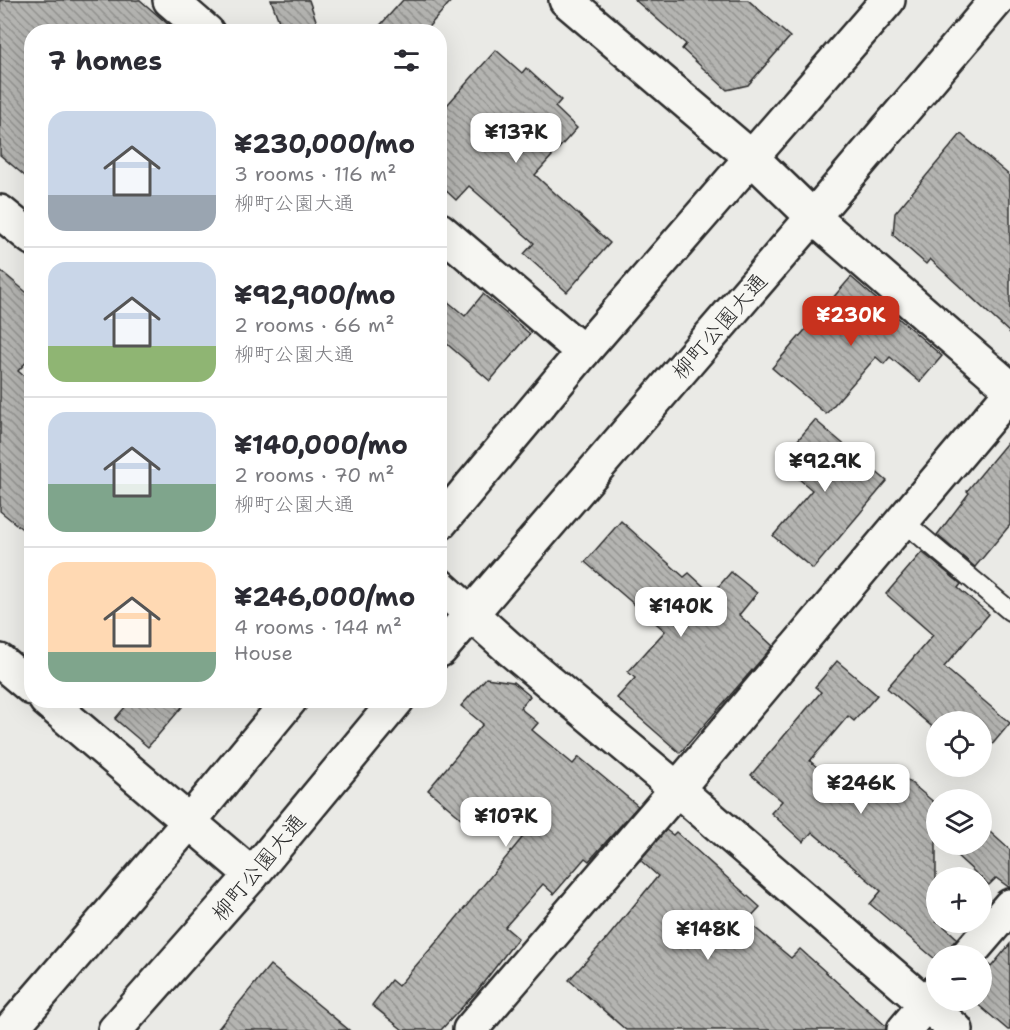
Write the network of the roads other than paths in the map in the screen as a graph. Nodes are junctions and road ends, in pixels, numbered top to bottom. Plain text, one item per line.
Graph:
1 (170, 0) edge
2 (566, 0) edge
3 (888, 0) edge
4 (997, 0) edge
5 (198, 24) edge
6 (751, 157) junction
7 (0, 212) edge
8 (813, 217) junction
9 (24, 232) edge
10 (447, 236) edge
11 (583, 352) junction
12 (1010, 388) edge
13 (1010, 393) edge
14 (447, 515) edge
15 (903, 521) junction
16 (447, 592) edge
17 (1010, 611) edge
18 (472, 613) junction
19 (447, 642) edge
20 (0, 661) edge
21 (24, 681) edge
22 (55, 708) edge
23 (283, 708) edge
24 (391, 708) edge
25 (677, 789) junction
26 (189, 822) junction
27 (252, 875) junction
28 (1010, 906) edge
29 (976, 945) edge
30 (926, 994) edge
31 (926, 1004) edge
32 (941, 1011) edge
33 (10, 1030) edge
34 (115, 1030) edge
35 (470, 1030) edge
36 (904, 1030) edge
37 (956, 1030) edge

1 - 5 street
2 - 6 street
3 - 6 street
4 - 8 street, 柳町公園大通
6 - 8 street
6 - 11 street
7 - 9 street
8 - 12 street
8 - 18 street, 柳町公園大通
10 - 11 street
11 - 14 street
13 - 15 street
15 - 17 lane
15 - 25 street
16 - 18 street
18 - 19 street, 柳町公園大通
18 - 25 street
20 - 21 street
22 - 26 street
23 - 26 street
24 - 27 street, 柳町公園大通
25 - 30 street
25 - 35 street
26 - 27 street
26 - 33 street
27 - 34 street, 柳町公園大通
28 - 29 street
31 - 36 street
32 - 37 street

